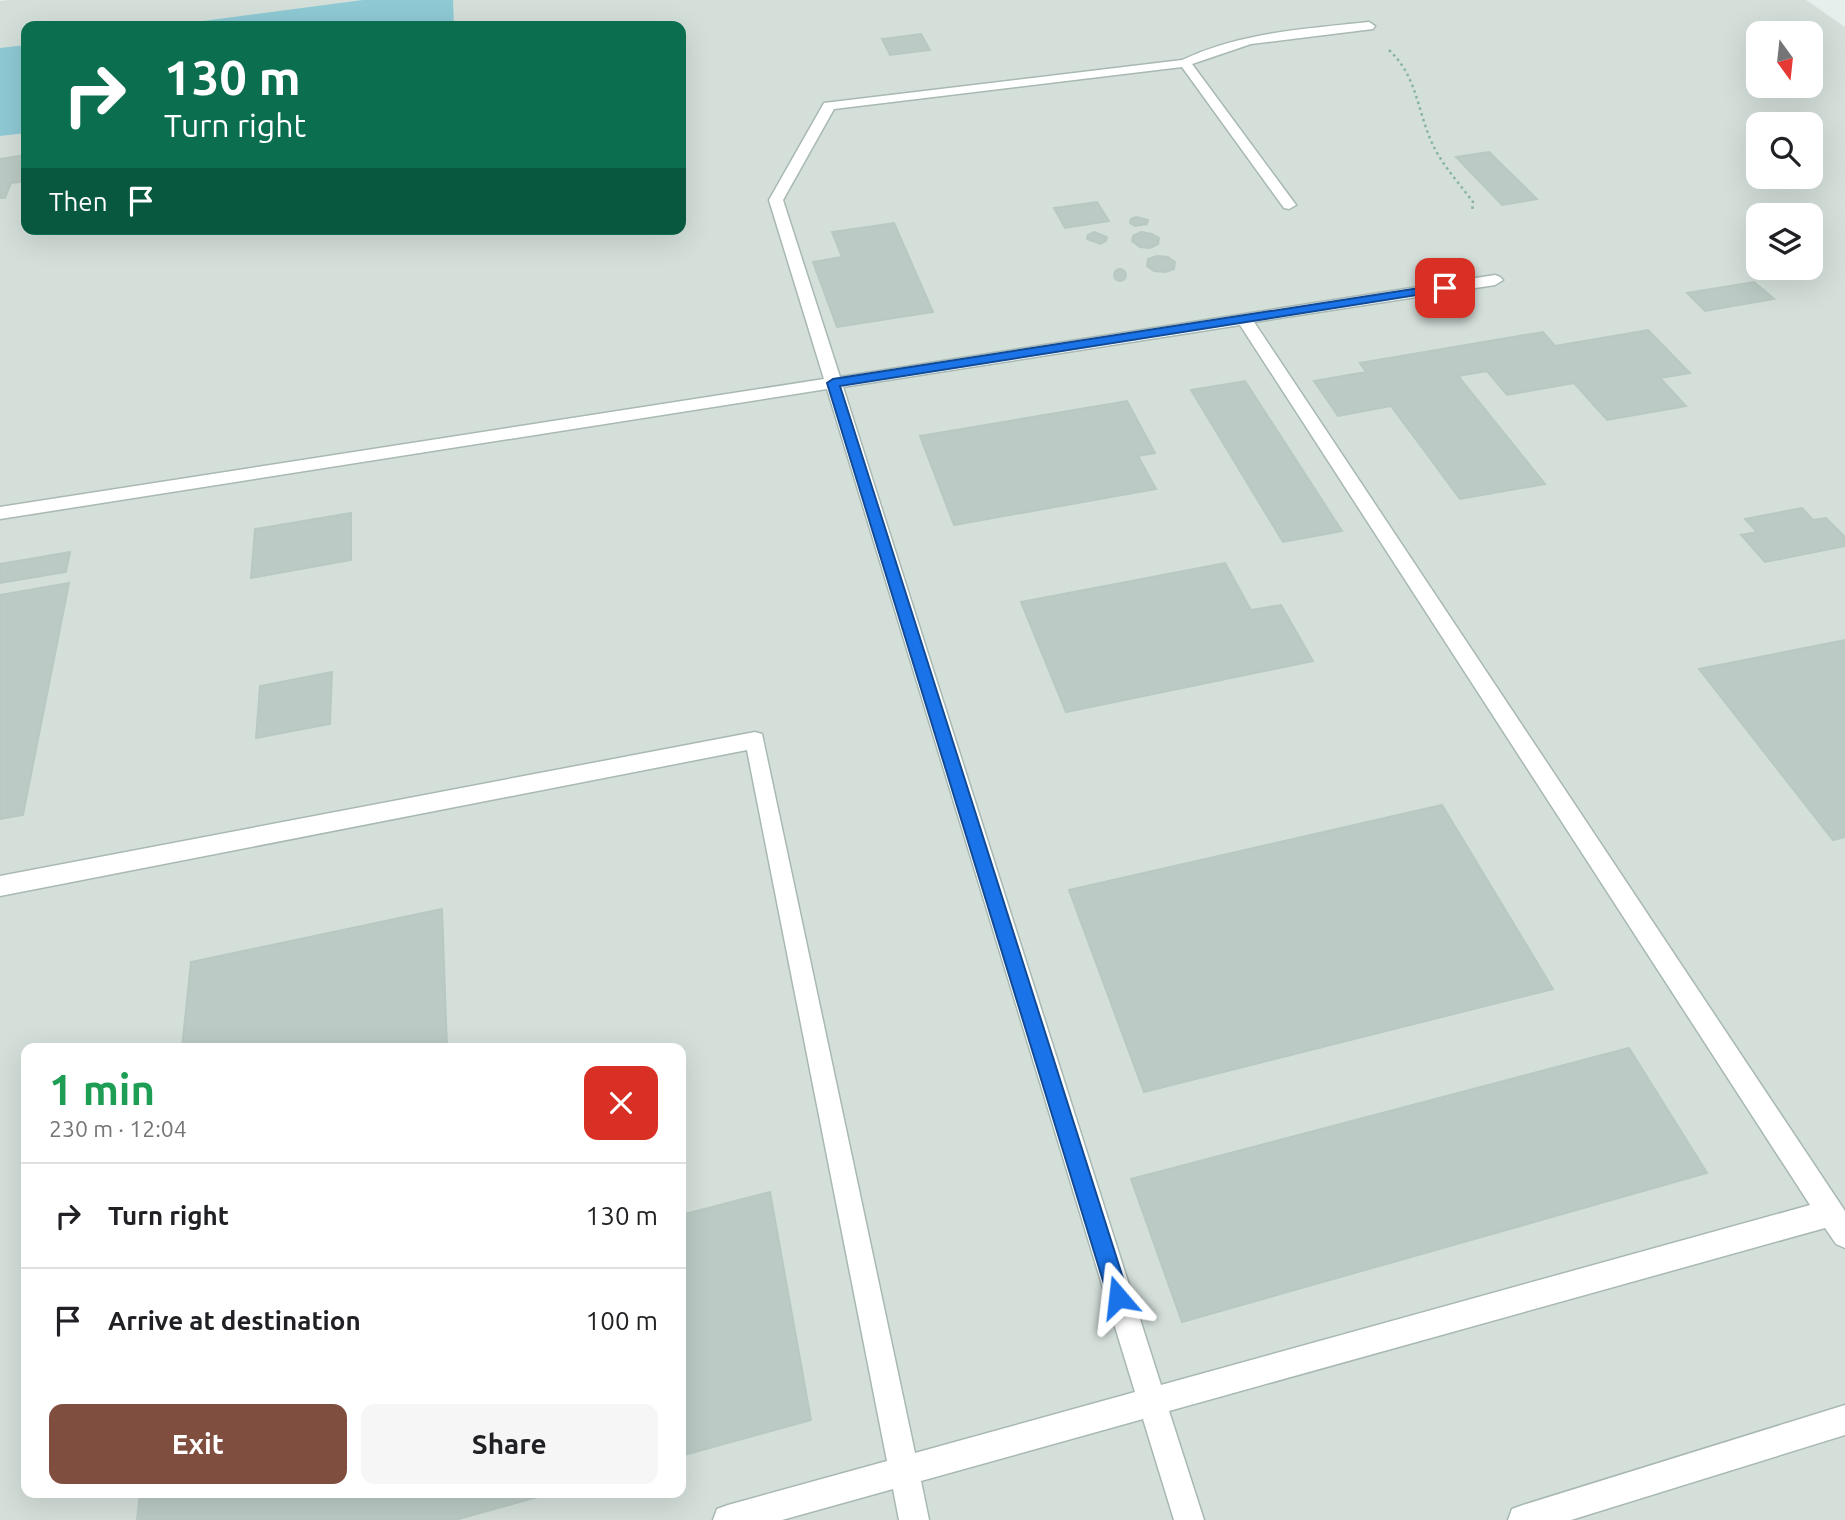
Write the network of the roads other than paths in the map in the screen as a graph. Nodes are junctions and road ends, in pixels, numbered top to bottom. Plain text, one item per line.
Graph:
1 (1363, 27) road end
2 (1185, 63) junction
3 (1289, 205) dead end
4 (1495, 280) dead end
5 (1244, 319) junction
6 (833, 383) junction
7 (0, 513) edge
8 (0, 886) edge
9 (1838, 1224) edge
10 (1151, 1402) junction
11 (1845, 1420) edge
12 (903, 1471) junction
13 (729, 1520) edge
14 (914, 1520) edge
15 (1189, 1520) edge
16 (1523, 1520) edge

1 - 2 lane
2 - 3 lane
2 - 6 lane
4 - 5 lane
5 - 6 lane
5 - 9 lane
6 - 7 lane
6 - 10 lane
8 - 12 lane
9 - 10 lane
10 - 12 lane
10 - 15 lane
11 - 16 lane
12 - 13 lane
12 - 14 lane

